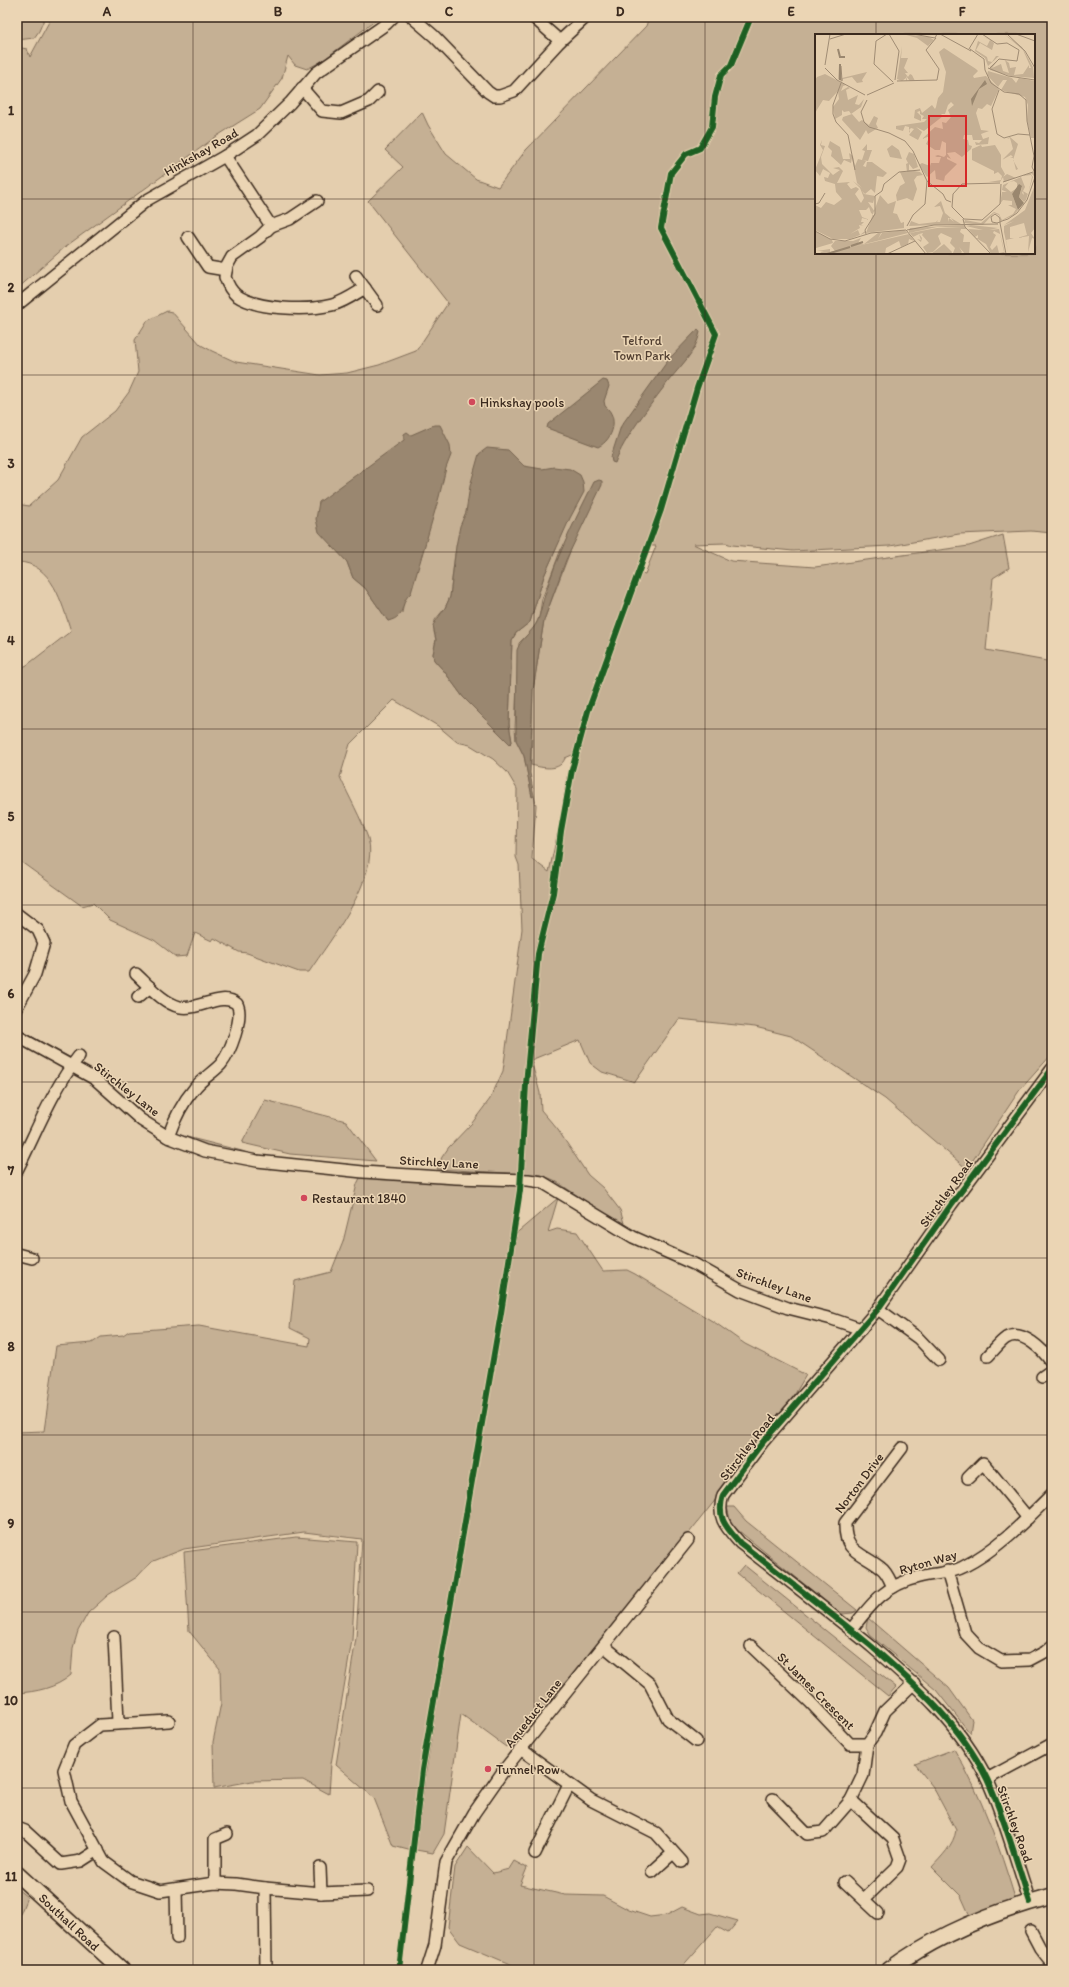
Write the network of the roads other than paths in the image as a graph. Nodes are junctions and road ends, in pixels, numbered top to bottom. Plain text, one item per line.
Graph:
1 (393, 17) edge
2 (412, 17) edge
3 (533, 17) edge
4 (586, 17) edge
5 (560, 41) junction
6 (302, 88) junction
7 (378, 92) dead end
8 (225, 156) junction
9 (317, 202) dead end
10 (271, 226) junction
11 (188, 237) dead end
12 (226, 270) junction
13 (356, 276) dead end
14 (365, 288) junction
15 (17, 305) edge
16 (377, 305) dead end
17 (17, 914) edge
18 (136, 974) dead end
19 (150, 986) junction
20 (138, 997) dead end
21 (17, 1007) edge
22 (17, 1036) edge
23 (78, 1056) dead end
24 (71, 1065) junction
25 (1052, 1069) edge
26 (168, 1137) junction
27 (21, 1151) edge
28 (17, 1170) edge
29 (17, 1254) edge
30 (32, 1258) dead end
31 (878, 1309) junction
32 (861, 1329) junction
33 (988, 1356) dead end
34 (938, 1360) dead end
35 (1052, 1362) edge
36 (902, 1448) dead end
37 (968, 1478) dead end
38 (1052, 1494) edge
39 (1028, 1518) junction
40 (688, 1540) dead end
41 (947, 1571) junction
42 (893, 1587) junction
43 (851, 1630) junction
44 (114, 1637) dead end
45 (604, 1646) junction
46 (751, 1646) dead end
47 (1052, 1646) edge
48 (914, 1683) junction
49 (169, 1721) dead end
50 (118, 1722) junction
51 (696, 1741) dead end
52 (867, 1744) junction
53 (1052, 1744) edge
54 (522, 1750) junction
55 (987, 1779) junction
56 (569, 1785) junction
57 (773, 1799) dead end
58 (851, 1800) junction
59 (17, 1828) edge
60 (227, 1834) dead end
61 (98, 1850) junction
62 (535, 1853) dead end
63 (673, 1853) junction
64 (682, 1862) dead end
65 (320, 1868) dead end
66 (652, 1872) dead end
67 (17, 1874) edge
68 (845, 1882) dead end
69 (215, 1883) junction
70 (265, 1888) junction
71 (176, 1889) junction
72 (367, 1891) dead end
73 (321, 1893) junction
74 (1052, 1896) edge
75 (864, 1899) junction
76 (1030, 1902) junction
77 (878, 1913) dead end
78 (1031, 1931) dead end
79 (177, 1938) dead end
80 (1052, 1963) edge
81 (122, 1970) edge
82 (266, 1970) edge
83 (426, 1970) edge
84 (889, 1970) edge

1 - 6 street, Hinkshay Road
2 - 5 street
3 - 5 street
4 - 5 street
6 - 7 street
6 - 8 street, Hinkshay Road
8 - 10 street
8 - 15 street, Hinkshay Road
9 - 10 street
10 - 12 street
11 - 12 street
12 - 14 street
13 - 14 street
14 - 16 street
17 - 21 street
18 - 19 street
19 - 20 street
19 - 26 street
22 - 24 street, Stirchley Lane
23 - 24 street
24 - 26 street, Stirchley Lane
24 - 27 street
25 - 31 street, Stirchley Road
26 - 32 street, Stirchley Lane
27 - 28 street
29 - 30 street
31 - 32 street, Stirchley Road
31 - 34 street
32 - 43 street, Stirchley Road
33 - 35 street
36 - 42 street, Norton Drive
37 - 39 street
38 - 39 street, Ryton Way
39 - 41 street, Ryton Way
40 - 45 street, Aqueduct Lane
41 - 42 street, Ryton Way
41 - 47 street
42 - 43 street, Ryton Way
43 - 48 street, Stirchley Road
44 - 50 street
45 - 51 street
45 - 54 street, Aqueduct Lane
46 - 52 street, St James Crescent
48 - 52 street
48 - 55 street, Stirchley Road
49 - 50 street
50 - 61 street
52 - 58 street
53 - 55 street
54 - 56 street
54 - 83 street, Aqueduct Lane
55 - 76 street, Stirchley Road
56 - 62 street
56 - 63 street
57 - 58 street
58 - 75 street
59 - 61 street
60 - 69 street
61 - 71 street
63 - 64 street
63 - 66 street
65 - 73 street
67 - 81 street, Southall Road
68 - 75 street
69 - 70 street
69 - 71 street
70 - 73 street
70 - 82 street
71 - 79 street
72 - 73 street
74 - 76 street
75 - 77 street
76 - 84 street
78 - 80 street

